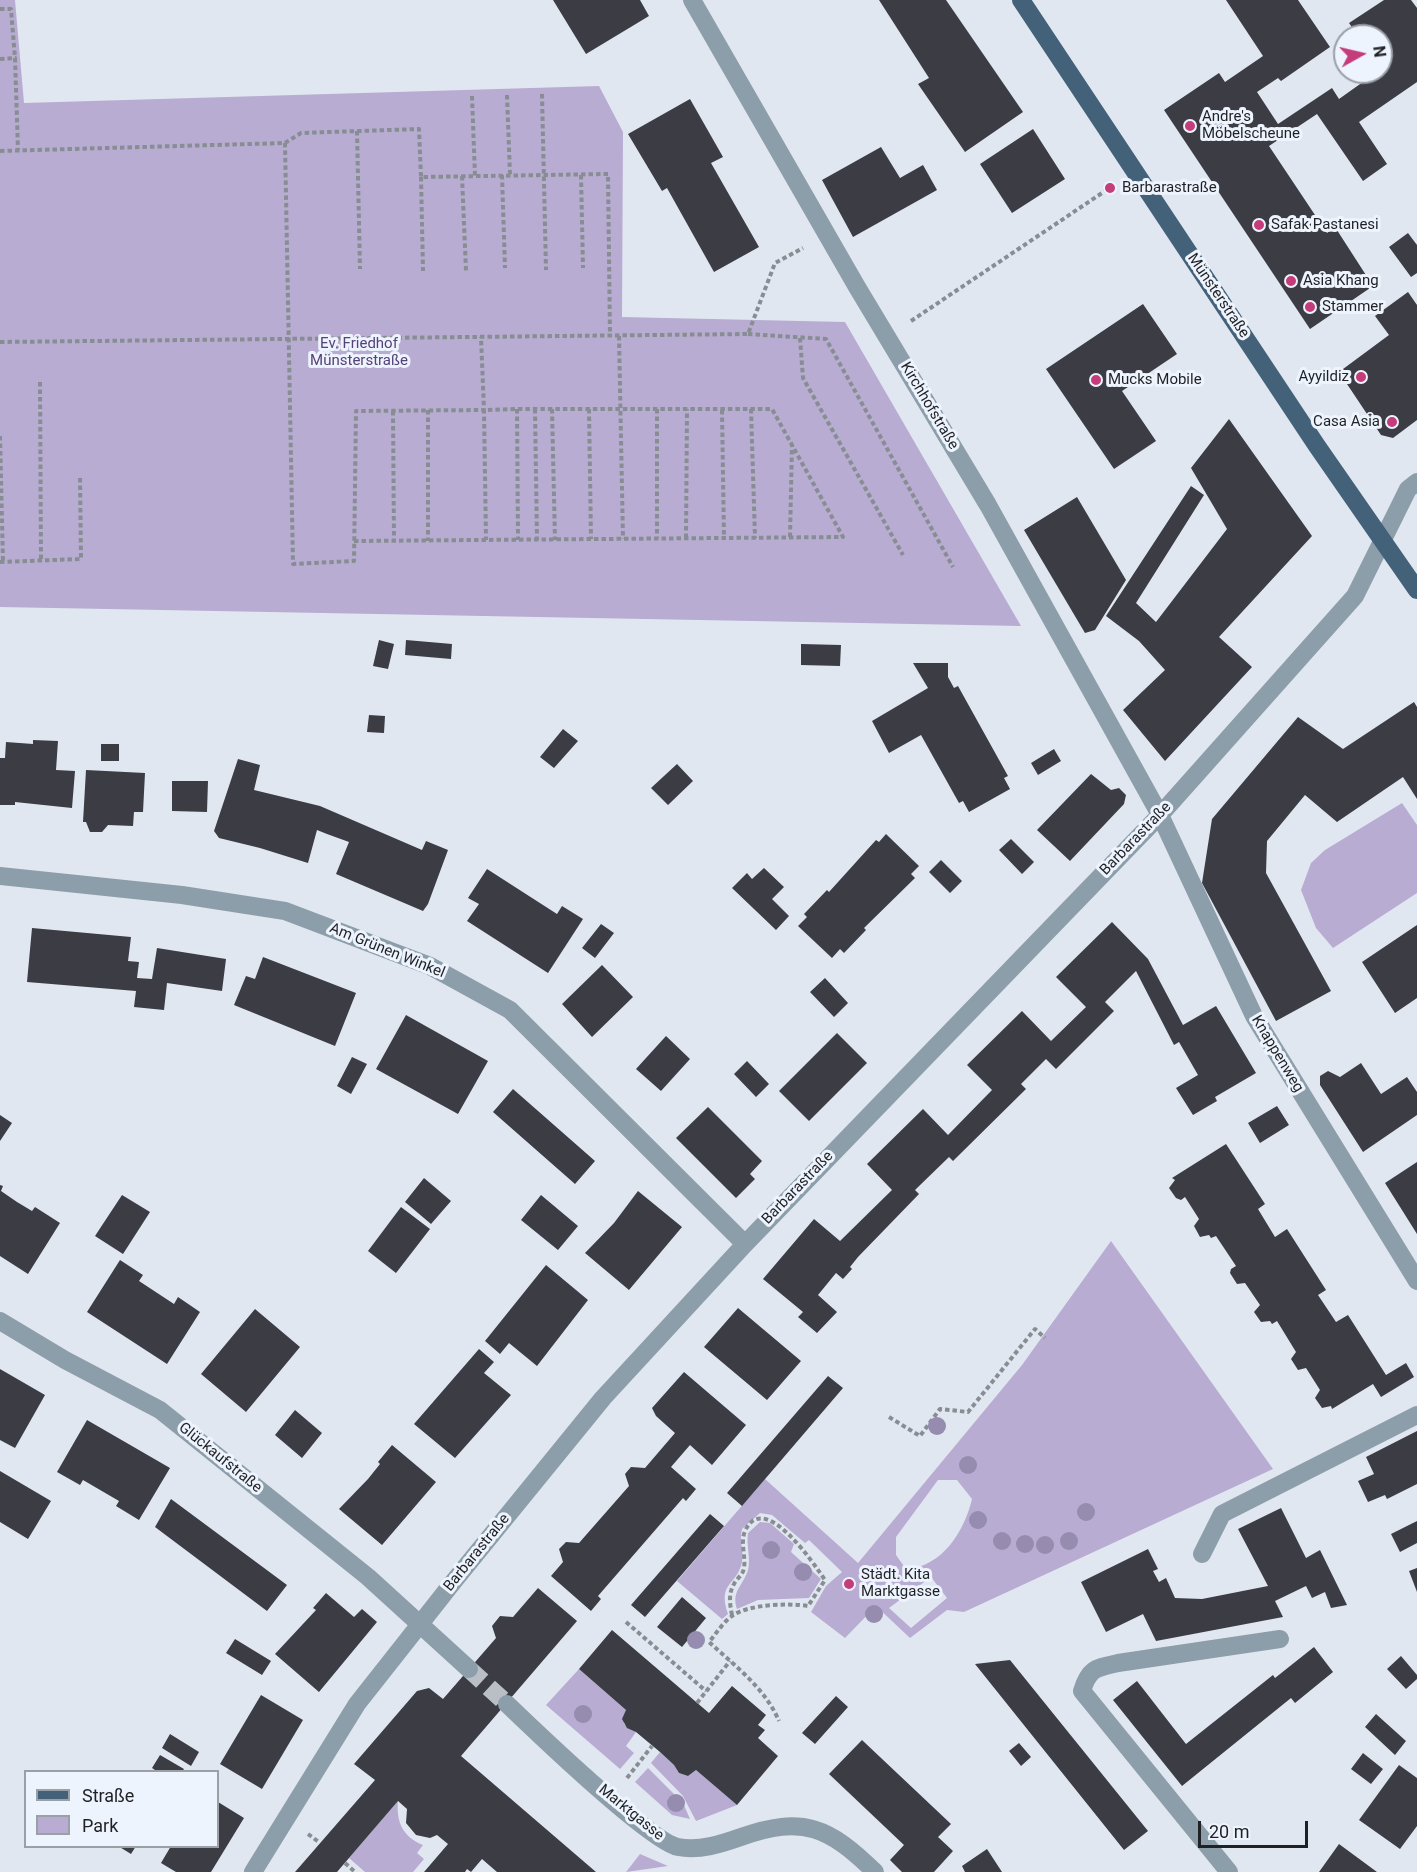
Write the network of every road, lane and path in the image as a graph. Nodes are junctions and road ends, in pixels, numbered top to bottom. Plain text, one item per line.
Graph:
1 (692, 0) edge
2 (1021, 0) edge
3 (0, 9) edge
4 (15, 58) junction
5 (0, 59) edge
6 (542, 94) dead end
7 (507, 95) dead end
8 (472, 96) dead end
9 (357, 131) junction
10 (285, 143) junction
11 (18, 150) junction
12 (0, 151) edge
13 (1135, 171) junction
14 (502, 175) junction
15 (510, 175) junction
16 (544, 175) junction
17 (581, 175) junction
18 (462, 176) junction
19 (475, 176) junction
20 (421, 177) junction
21 (827, 235) junction
22 (505, 268) dead end
23 (583, 268) dead end
24 (360, 269) dead end
25 (546, 270) dead end
26 (423, 271) dead end
27 (466, 271) dead end
28 (748, 334) junction
29 (610, 336) junction
30 (619, 336) junction
31 (481, 337) junction
32 (888, 337) junction
33 (800, 338) junction
34 (289, 339) junction
35 (0, 342) edge
36 (40, 382) dead end
37 (517, 409) junction
38 (589, 409) junction
39 (621, 409) junction
40 (657, 409) junction
41 (687, 409) junction
42 (722, 409) junction
43 (751, 409) junction
44 (428, 410) junction
45 (484, 410) junction
46 (535, 410) junction
47 (552, 410) junction
48 (393, 411) junction
49 (0, 436) edge
50 (792, 445) junction
51 (80, 476) dead end
52 (1417, 482) edge
53 (790, 537) junction
54 (657, 538) junction
55 (687, 538) junction
56 (724, 538) junction
57 (755, 538) junction
58 (591, 539) junction
59 (624, 539) junction
60 (1383, 539) junction
61 (486, 540) junction
62 (518, 540) junction
63 (537, 540) junction
64 (555, 540) junction
65 (354, 541) junction
66 (394, 541) junction
67 (428, 541) junction
68 (903, 555) dead end
69 (41, 560) junction
70 (2, 562) edge
71 (954, 567) dead end
72 (1417, 590) edge
73 (1160, 815) junction
74 (0, 876) edge
75 (745, 1244) junction
76 (1417, 1281) edge
77 (0, 1321) edge
78 (1045, 1338) dead end
79 (1417, 1415) edge
80 (889, 1417) dead end
81 (1202, 1554) dead end
82 (732, 1616) junction
83 (626, 1622) dead end
84 (421, 1623) junction
85 (1280, 1639) dead end
86 (730, 1661) junction
87 (469, 1670) tunnel mouth
88 (706, 1691) junction
89 (697, 1703) dead end
90 (507, 1704) tunnel mouth
91 (779, 1721) dead end
92 (652, 1746) dead end
93 (611, 1798) junction
94 (345, 1863) dead end
95 (253, 1872) edge
96 (355, 1872) edge
97 (875, 1872) edge
98 (1228, 1872) edge

1 - 21 street, Kirchhofstraße
2 - 13 main road, Münsterstraße
3 - 4 path
4 - 5 path
4 - 11 path
6 - 16 path
7 - 15 path
8 - 19 path
9 - 10 path
9 - 20 path
9 - 24 path
10 - 11 path
10 - 34 path
11 - 12 path
13 - 32 path
13 - 60 main road, Münsterstraße
14 - 15 path
14 - 19 path
14 - 22 path
15 - 16 path
16 - 17 path
16 - 25 path
17 - 23 path
17 - 29 path
18 - 19 path
18 - 20 path
18 - 27 path
20 - 26 path
21 - 28 path
21 - 32 street, Kirchhofstraße
28 - 30 path
28 - 33 path
29 - 30 path
29 - 31 path
30 - 39 path
31 - 34 path
31 - 45 path
32 - 73 street, Kirchhofstraße
33 - 68 path
33 - 71 path
34 - 35 path
34 - 65 path
36 - 69 path
37 - 45 path
37 - 46 path
37 - 62 path
38 - 39 path
38 - 47 path
38 - 58 path
39 - 40 path
39 - 59 path
40 - 41 path
40 - 54 path
41 - 42 path
41 - 55 path
42 - 43 path
42 - 56 path
43 - 50 path
43 - 57 path
44 - 45 path
44 - 48 path
44 - 67 path
45 - 61 path
46 - 47 path
46 - 63 path
47 - 64 path
48 - 65 path
48 - 66 path
49 - 70 path
50 - 53 path
50 - 53 path
51 - 69 path
52 - 60 street, Barbarastraße
53 - 57 path
54 - 55 path
54 - 59 path
55 - 56 path
56 - 57 path
58 - 59 path
58 - 64 path
60 - 72 main road, Münsterstraße
60 - 73 street, Barbarastraße
61 - 62 path
61 - 67 path
62 - 63 path
63 - 64 path
65 - 66 path
66 - 67 path
69 - 70 path
73 - 75 street, Barbarastraße
73 - 76 street, Knappenweg
74 - 75 street, Am Grünen Winkel
75 - 84 street, Barbarastraße
77 - 84 street, Glückaufstraße
78 - 80 path
79 - 81 street
82 - 82 path
82 - 86 path
83 - 88 path
84 - 87 street
84 - 95 street, Barbarastraße
85 - 98 street
86 - 88 path
86 - 91 path
88 - 89 path
90 - 93 street, Marktgasse
92 - 93 path
93 - 97 street, Marktgasse
94 - 96 path

